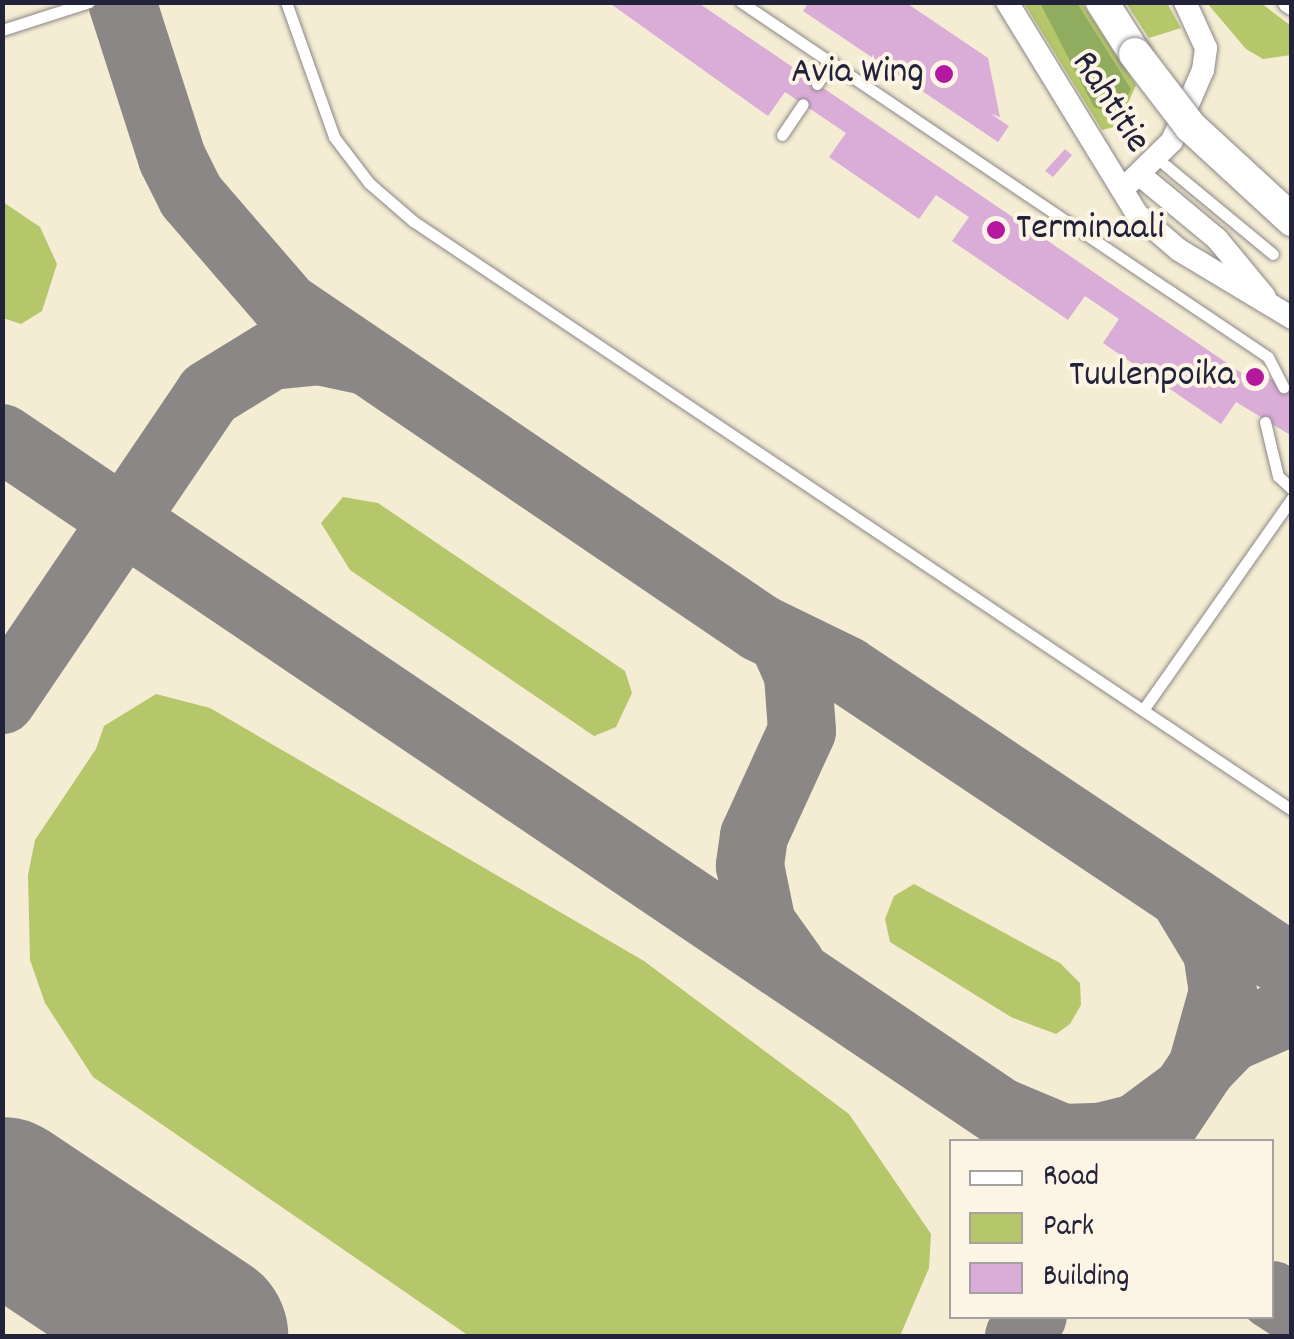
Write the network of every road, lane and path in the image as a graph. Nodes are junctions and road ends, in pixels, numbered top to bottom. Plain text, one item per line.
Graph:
1 (90, 2) edge
2 (286, 2) edge
3 (741, 2) edge
4 (949, 2) edge
5 (957, 2) edge
6 (1007, 2) edge
7 (1102, 2) edge
8 (1185, 2) edge
9 (2, 30) edge
10 (832, 62) junction
11 (816, 84) dead end
12 (803, 104) dead end
13 (782, 135) dead end
14 (1158, 159) junction
15 (1132, 182) junction
16 (1292, 220) edge
17 (1273, 254) dead end
18 (1270, 304) junction
19 (1292, 318) edge
20 (1283, 388) dead end
21 (1266, 422) dead end
22 (1292, 489) edge
23 (1292, 498) edge
24 (1143, 710) junction
25 (1292, 810) edge

1 - 9 lane
2 - 24 lane
3 - 10 lane
4 - 5 path
6 - 15 street, Rahtitie
7 - 16 main road, bridge
8 - 14 street
10 - 11 lane
10 - 20 lane
12 - 13 lane
14 - 15 street
14 - 17 lane
15 - 18 street, Rahtitie
15 - 18 street, Rahtitie
18 - 19 street, Rahtitie
21 - 22 lane
23 - 24 lane
24 - 25 lane

